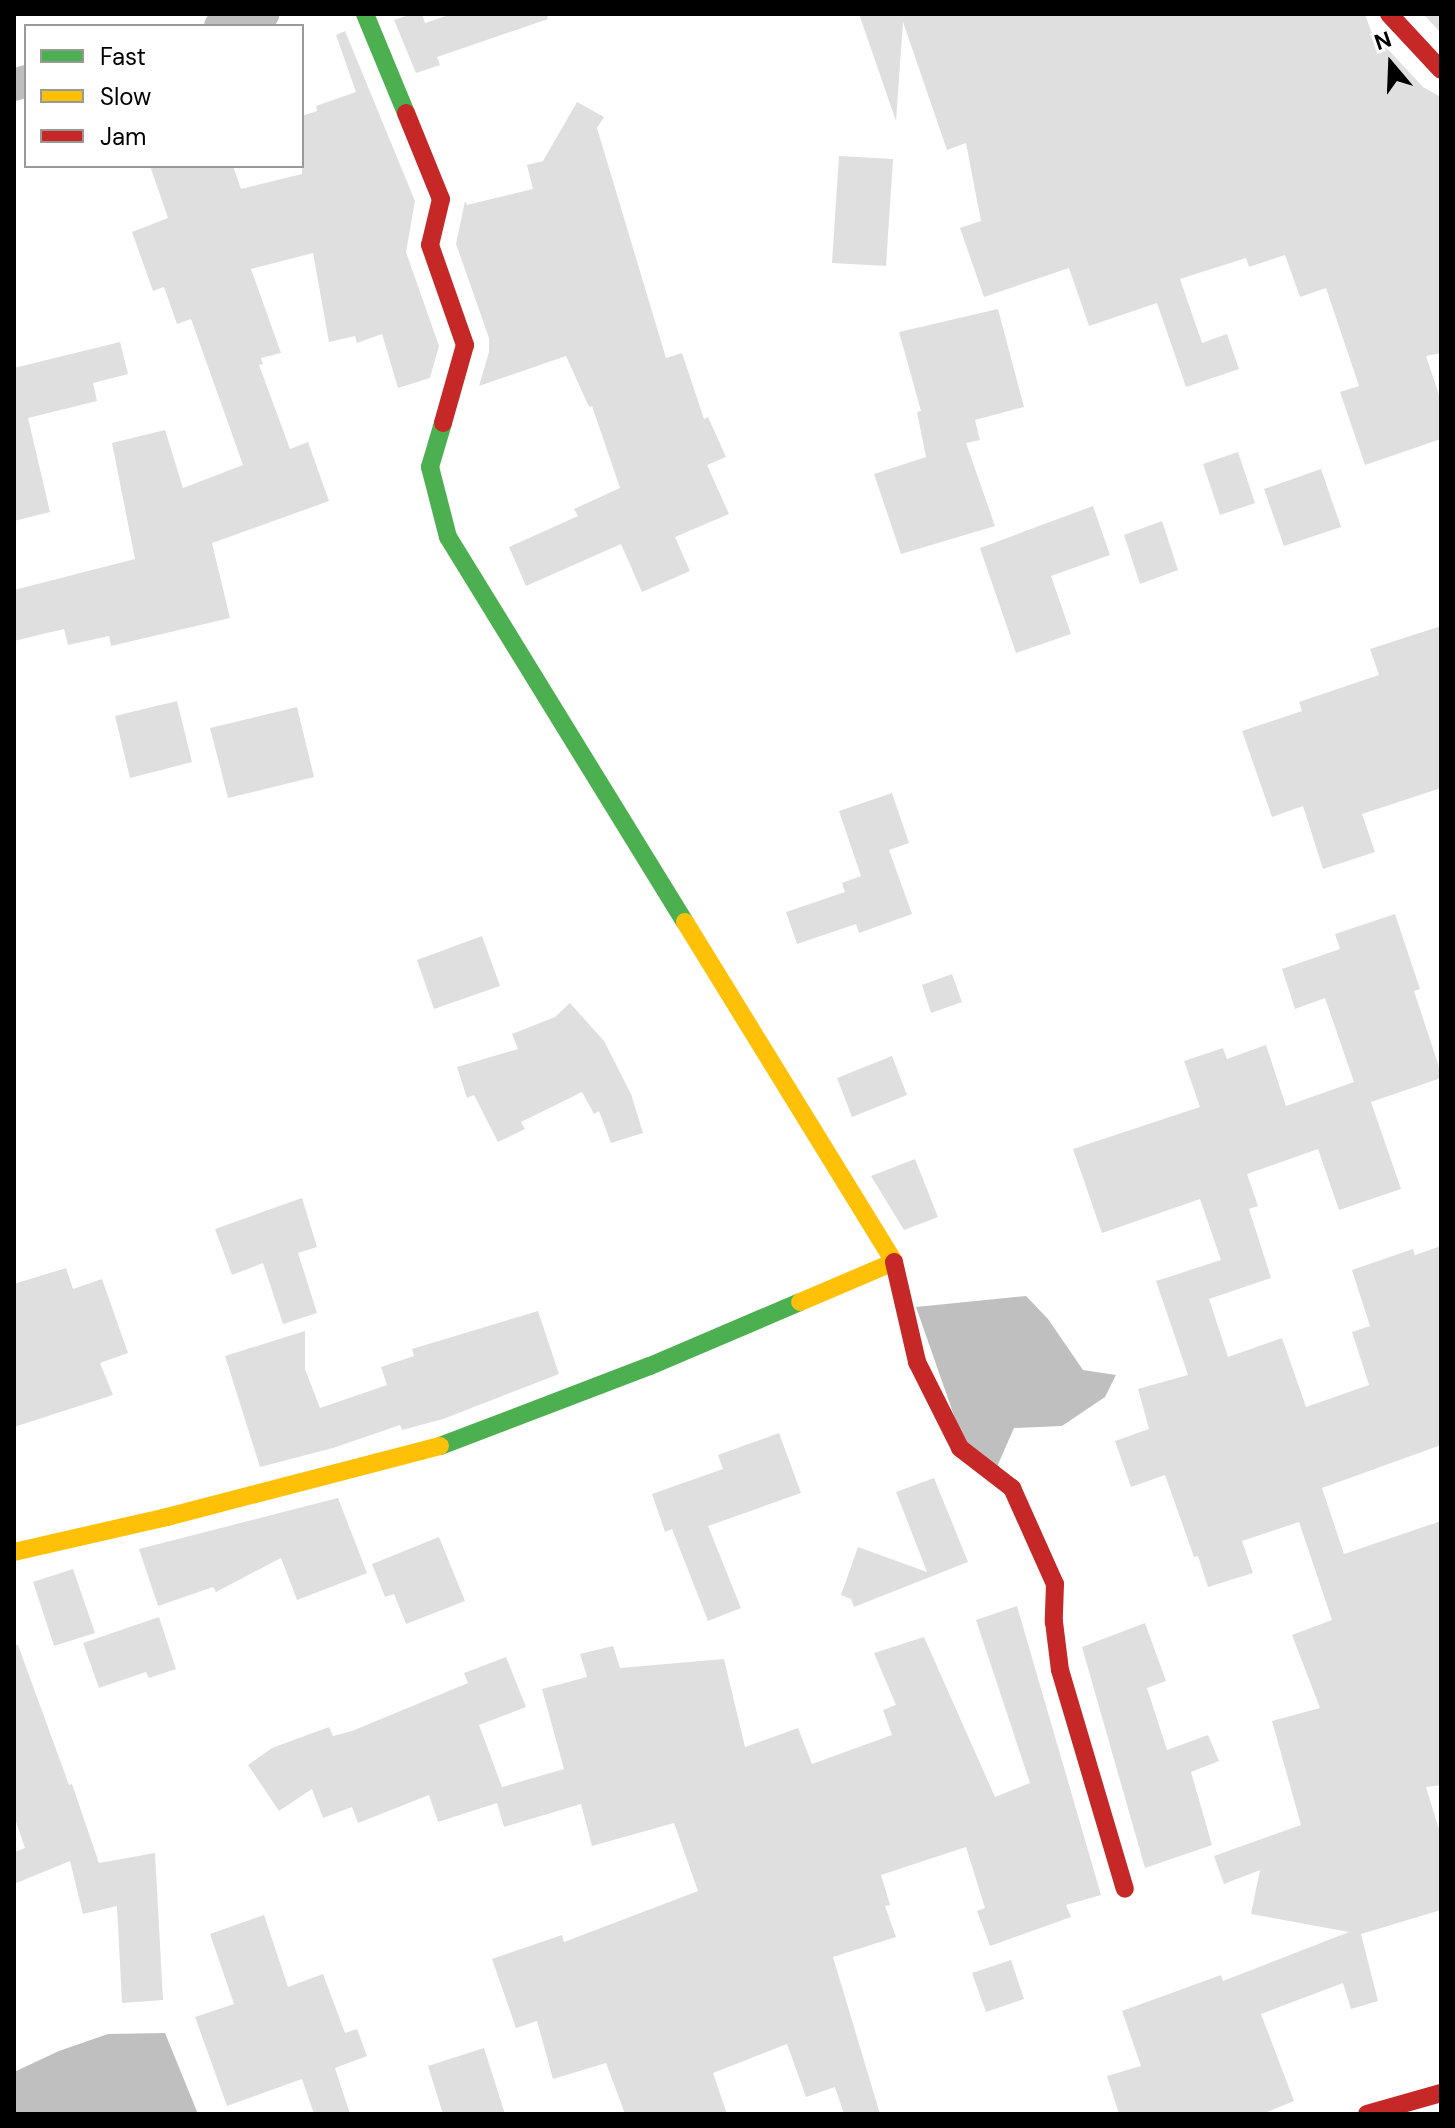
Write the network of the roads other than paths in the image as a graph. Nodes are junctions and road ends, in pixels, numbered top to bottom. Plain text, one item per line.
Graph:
1 (263, 14) edge
2 (365, 14) edge
3 (1389, 14) edge
4 (227, 24) edge
5 (1441, 70) edge
6 (894, 1262) junction
7 (14, 1552) edge
8 (1125, 1889) dead end
9 (1441, 2093) edge
10 (1367, 2114) edge

1 - 4 street
2 - 6 street
3 - 5 street
6 - 7 street
6 - 8 street
9 - 10 street

